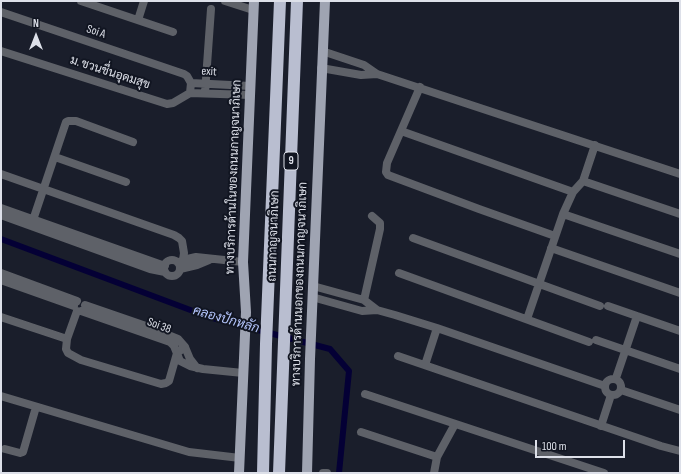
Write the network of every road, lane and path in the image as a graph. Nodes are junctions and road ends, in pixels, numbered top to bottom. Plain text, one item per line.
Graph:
1 (81, 1) edge
2 (144, 1) edge
3 (225, 1) edge
4 (280, 1) edge
5 (297, 1) edge
6 (325, 1) edge
7 (254, 5) edge
8 (211, 9) dead end
9 (1, 12) edge
10 (138, 20) junction
11 (173, 32) dead end
12 (1, 51) edge
13 (322, 51) junction
14 (321, 68) junction
15 (377, 74) junction
16 (191, 83) junction
17 (205, 84) junction
18 (420, 87) junction
19 (250, 90) junction
20 (190, 92) junction
21 (205, 93) junction
22 (401, 131) junction
23 (133, 142) dead end
24 (595, 145) junction
25 (55, 157) junction
26 (1, 174) edge
27 (680, 174) edge
28 (583, 181) junction
29 (126, 182) dead end
30 (44, 189) junction
31 (573, 192) junction
32 (1, 208) edge
33 (563, 214) junction
34 (680, 214) edge
35 (1, 215) edge
36 (372, 216) dead end
37 (32, 223) junction
38 (555, 236) junction
39 (413, 238) dead end
40 (551, 248) junction
41 (680, 254) edge
42 (243, 262) junction
43 (180, 264) junction
44 (165, 269) junction
45 (1, 273) edge
46 (399, 274) dead end
47 (1, 280) edge
48 (539, 284) junction
49 (313, 286) junction
50 (680, 293) edge
51 (312, 297) junction
52 (350, 297) junction
53 (364, 300) junction
54 (79, 307) junction
55 (348, 307) junction
56 (377, 310) junction
57 (1, 316) edge
58 (636, 316) junction
59 (527, 319) junction
60 (437, 328) junction
61 (680, 331) edge
62 (68, 339) junction
63 (172, 340) junction
64 (186, 347) junction
65 (625, 350) junction
66 (177, 353) junction
67 (398, 356) dead end
68 (424, 365) junction
69 (197, 368) junction
70 (680, 369) edge
71 (243, 373) junction
72 (616, 378) junction
73 (605, 386) junction
74 (621, 390) junction
75 (365, 394) dead end
76 (611, 394) junction
77 (1, 396) edge
78 (36, 407) junction
79 (680, 410) edge
80 (455, 424) junction
81 (601, 426) junction
82 (361, 432) dead end
83 (5, 449) dead end
84 (680, 451) edge
85 (437, 457) junction
86 (240, 458) junction
87 (598, 472) edge
88 (239, 473) edge
89 (263, 473) edge
90 (279, 473) edge
91 (307, 473) edge
92 (434, 473) edge

1 - 10 street
2 - 10 street
3 - 7 street
4 - 89 highway, ถนนกาญจนาภิเษก / 9
5 - 90 highway, ถนนกาญจนาภิเษก / 9
6 - 13 main road, ทางบริการด้านนอกของถนนกาญจนาภิเษก
7 - 19 main road, ทางบริการด้านในของถนนกาญจนาภิเษก
8 - 17 street
9 - 16 street, Soi A
10 - 11 street
12 - 20 street, ม. ชวนชื่นอุดมสุข
13 - 14 main road, ทางบริการด้านนอกของถนนกาญจนาภิเษก
13 - 15 street
14 - 15 street
14 - 49 main road, ทางบริการด้านนอกของถนนกาญจนาภิเษก
15 - 18 street
16 - 17 street, exit
16 - 20 street
17 - 19 street, exit
17 - 21 street
18 - 22 street
18 - 24 street
19 - 21 street
19 - 42 main road, ทางบริการด้านในของถนนกาญจนาภิเษก
20 - 21 street
22 - 31 street
22 - 38 street
23 - 25 street
24 - 27 street
24 - 28 street
25 - 29 street
25 - 30 street
26 - 30 street
28 - 31 street
28 - 34 street
30 - 37 street
30 - 43 street
31 - 33 street
32 - 37 street
33 - 38 street
33 - 41 street
35 - 37 street
36 - 53 street
37 - 44 street
38 - 40 street
39 - 48 street
40 - 48 street
40 - 50 street
42 - 43 street
42 - 71 main road, ทางบริการด้านในของถนนกาญจนาภิเษก
43 - 44 street
43 - 44 street
45 - 54 street
46 - 59 street
47 - 54 street
48 - 58 street
48 - 59 street
49 - 51 main road, ทางบริการด้านนอกของถนนกาญจนาภิเษก
49 - 52 street
51 - 55 street
51 - 91 main road, ทางบริการด้านนอกของถนนกาญจนาภิเษก
52 - 53 street
52 - 55 street
53 - 56 street
54 - 62 street
54 - 63 street, Soi 38
55 - 56 street
56 - 60 street
57 - 62 street
58 - 61 street
58 - 65 street
59 - 65 street
60 - 68 street
60 - 73 street
62 - 66 street
63 - 64 street
63 - 66 street, Soi 38
64 - 66 street
64 - 69 street
65 - 70 street
65 - 72 street
66 - 69 street, Soi 38
67 - 68 street
68 - 81 street
69 - 71 street, Soi 38
71 - 86 main road, ทางบริการด้านในของถนนกาญจนาภิเษก
72 - 73 street
72 - 74 street
73 - 76 street
74 - 76 street
74 - 79 street
75 - 80 street
76 - 81 street
77 - 78 street
78 - 83 street
78 - 86 street
80 - 85 street
80 - 87 street
81 - 84 street
82 - 85 street
85 - 92 street
86 - 88 main road, ทางบริการด้านในของถนนกาญจนาภิเษก

